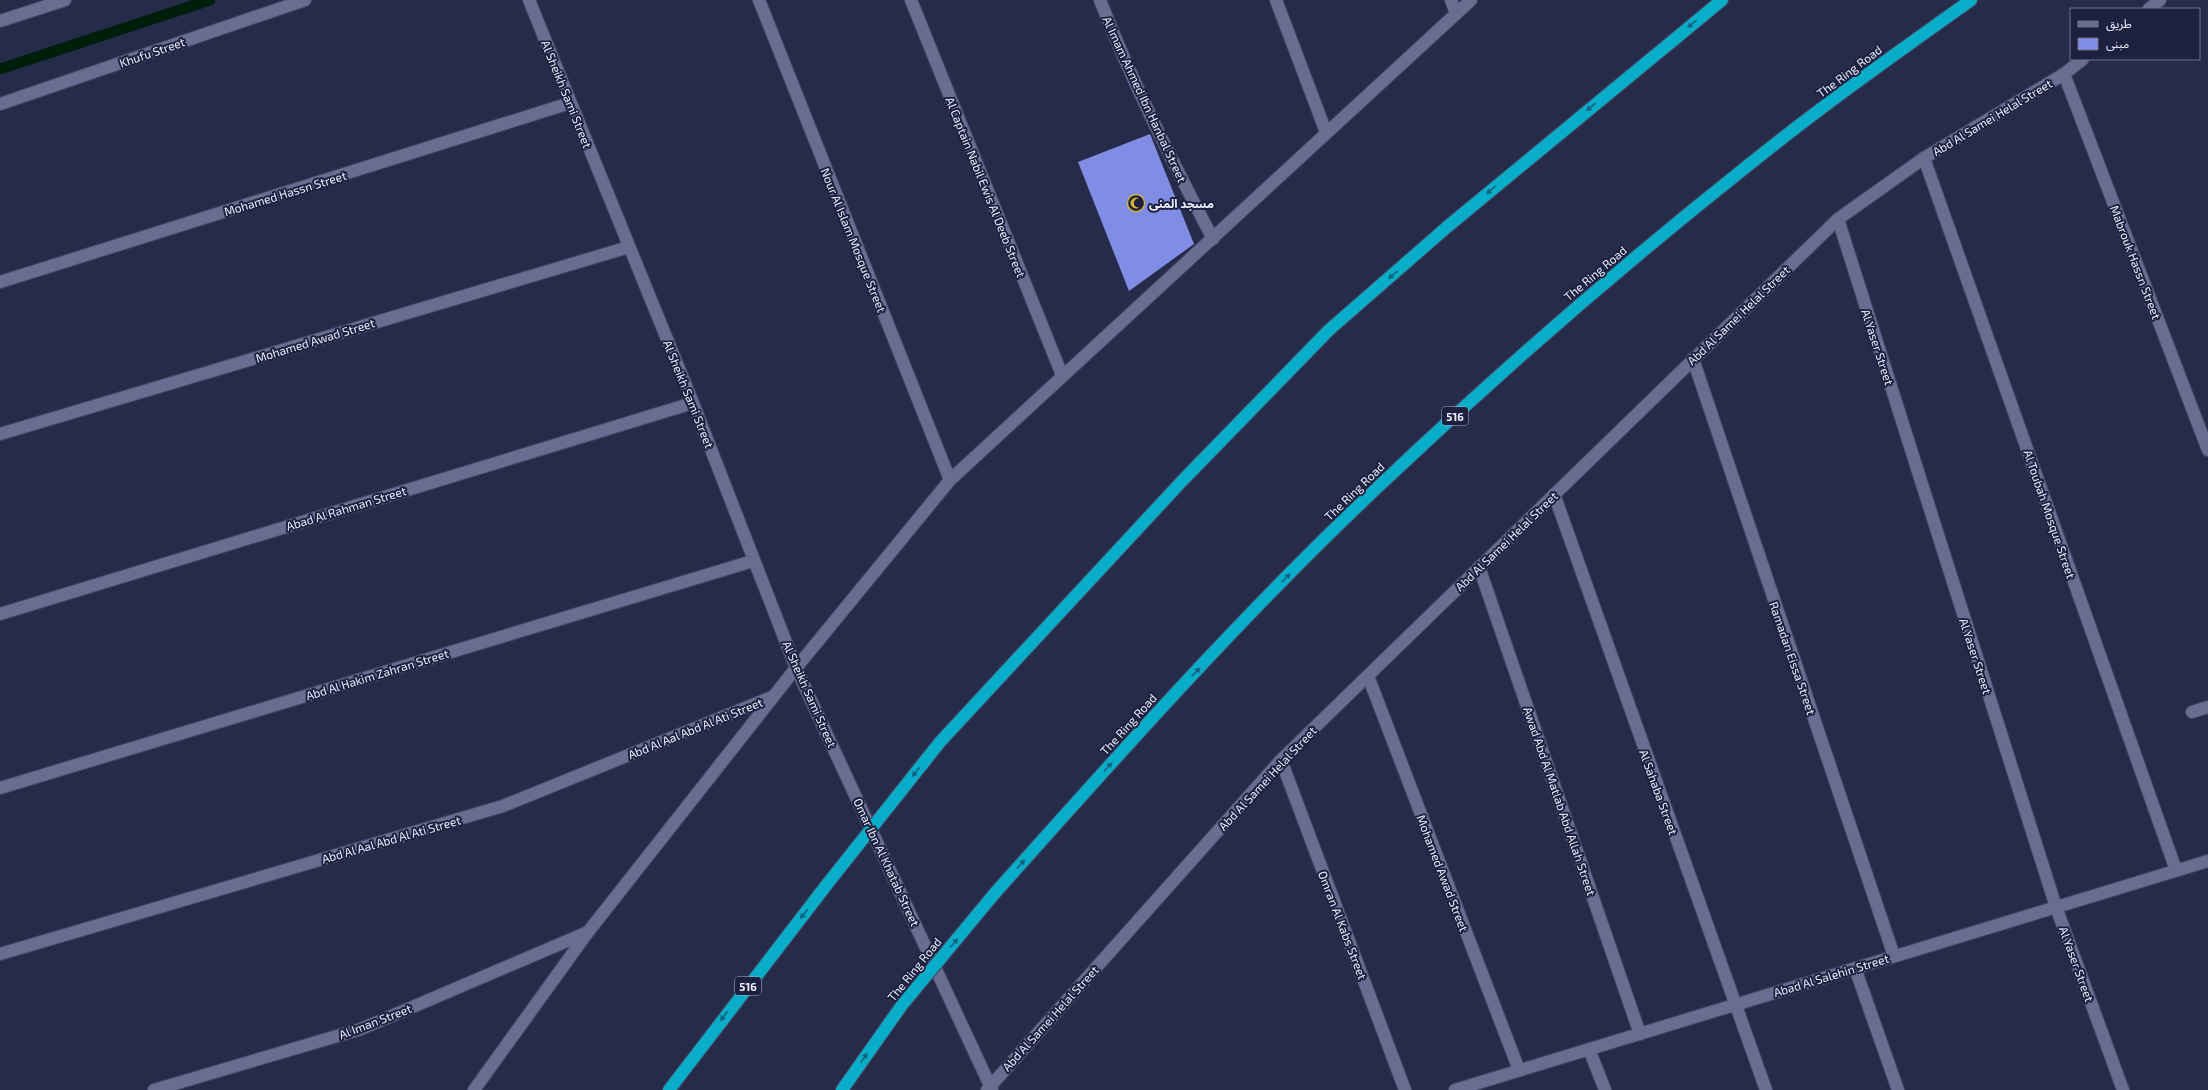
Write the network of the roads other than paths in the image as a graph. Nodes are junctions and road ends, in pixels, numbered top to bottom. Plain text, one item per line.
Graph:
1 (65, 0) edge
2 (305, 0) edge
3 (528, 0) edge
4 (759, 0) edge
5 (911, 0) edge
6 (1100, 0) edge
7 (1276, 0) edge
8 (1451, 0) edge
9 (1471, 0) edge
10 (1722, 0) edge
11 (1971, 0) edge
12 (2160, 0) edge
13 (2150, 8) edge
14 (1456, 13) junction
15 (0, 21) edge
16 (2082, 60) edge
17 (2064, 74) junction
18 (570, 103) junction
19 (0, 104) edge
20 (1326, 132) junction
21 (1924, 158) junction
22 (1838, 219) junction
23 (1213, 239) junction
24 (629, 247) junction
25 (0, 282) edge
26 (1693, 359) junction
27 (1062, 375) junction
28 (693, 403) junction
29 (0, 434) edge
30 (2208, 450) edge
31 (950, 480) junction
32 (1554, 494) junction
33 (753, 561) junction
34 (1479, 568) junction
35 (0, 614) edge
36 (796, 668) junction
37 (1368, 676) junction
38 (773, 697) junction
39 (2208, 707) edge
40 (2192, 712) dead end
41 (1281, 760) junction
42 (852, 786) joint
43 (0, 788) edge
44 (2208, 861) edge
45 (2176, 870) junction
46 (2056, 907) junction
47 (588, 932) junction
48 (0, 954) edge
49 (1894, 956) junction
50 (1855, 968) junction
51 (1735, 1005) junction
52 (1640, 1034) junction
53 (1589, 1049) junction
54 (1519, 1070) junction
55 (990, 1089) edge
56 (154, 1090) edge
57 (474, 1090) edge
58 (670, 1090) edge
59 (842, 1090) edge
60 (1406, 1090) edge
61 (1455, 1090) edge
62 (1605, 1090) edge
63 (1766, 1090) edge
64 (1898, 1090) edge
65 (2123, 1090) edge

1 - 15 street
2 - 19 street, Khufu Street
3 - 18 street, Al Sheikh Sami Street
4 - 31 street, Nour Al Islam Mosque Street
5 - 27 street, Al Captain Nabil Ewis Al Deeb Street
6 - 23 street, Al Imam Ahmed Ibn Hanbal Street
7 - 20 street
8 - 14 street
9 - 14 street
10 -> 58 highway, 516, bridge
59 -> 11 highway, The Ring Road / 516, bridge
12 - 13 street
14 - 20 street
16 - 17 street, Abd Al Samei Helal Street
17 - 21 street, Abd Al Samei Helal Street
17 - 30 street, Mabrouk Hassn Street
18 - 24 street, Al Sheikh Sami Street
18 - 25 street, Mohamed Hassn Street
20 - 23 street
21 - 22 street, Abd Al Samei Helal Street
21 - 45 street, Al Toubah Mosque Street
22 - 26 street, Abd Al Samei Helal Street
22 - 46 street, Al Yaser Street
23 - 27 street
24 - 28 street, Al Sheikh Sami Street
24 - 29 street, Mohamed Awad Street
26 - 32 street, Abd Al Samei Helal Street
26 - 49 street, Ramadan Eissa Street
27 - 31 street
28 - 33 street, Al Sheikh Sami Street
28 - 35 street, Abad Al Rahman Street
31 - 36 street
32 - 34 street, Abd Al Samei Helal Street
32 - 51 street, Al Sahaba Street
33 - 36 street, Al Sheikh Sami Street
33 - 43 street, Abd Al Hakim Zahran Street
34 - 37 street, Abd Al Samei Helal Street
34 - 52 street, Awad Abd Al Matlab Abd Allah Street
36 - 38 street
36 - 42 street, Al Sheikh Sami Street
37 - 41 street, Abd Al Samei Helal Street
37 - 54 street, Mohamed Awad Street
38 - 47 street
38 - 48 street, Abd Al Aal Abd Al Ati Street
39 - 40 street
41 - 55 street, Abd Al Samei Helal Street
41 - 60 street, Omran Al Kabs Street
42 - 55 street, Omar Ibn Al Khatab Street
44 - 45 street, Abad Al Salehin Street
45 - 46 street, Abad Al Salehin Street
46 - 49 street, Abad Al Salehin Street
46 - 65 street, Al Yaser Street
47 - 56 street, Al Iman Street
47 - 57 street
49 - 50 street, Abad Al Salehin Street
50 - 51 street, Abad Al Salehin Street
50 - 64 street
51 - 52 street, Abad Al Salehin Street
51 - 63 street, Al Sahaba Street
52 - 53 street, Abad Al Salehin Street
53 - 54 street, Abad Al Salehin Street
53 - 62 street
54 - 61 street, Abad Al Salehin Street

